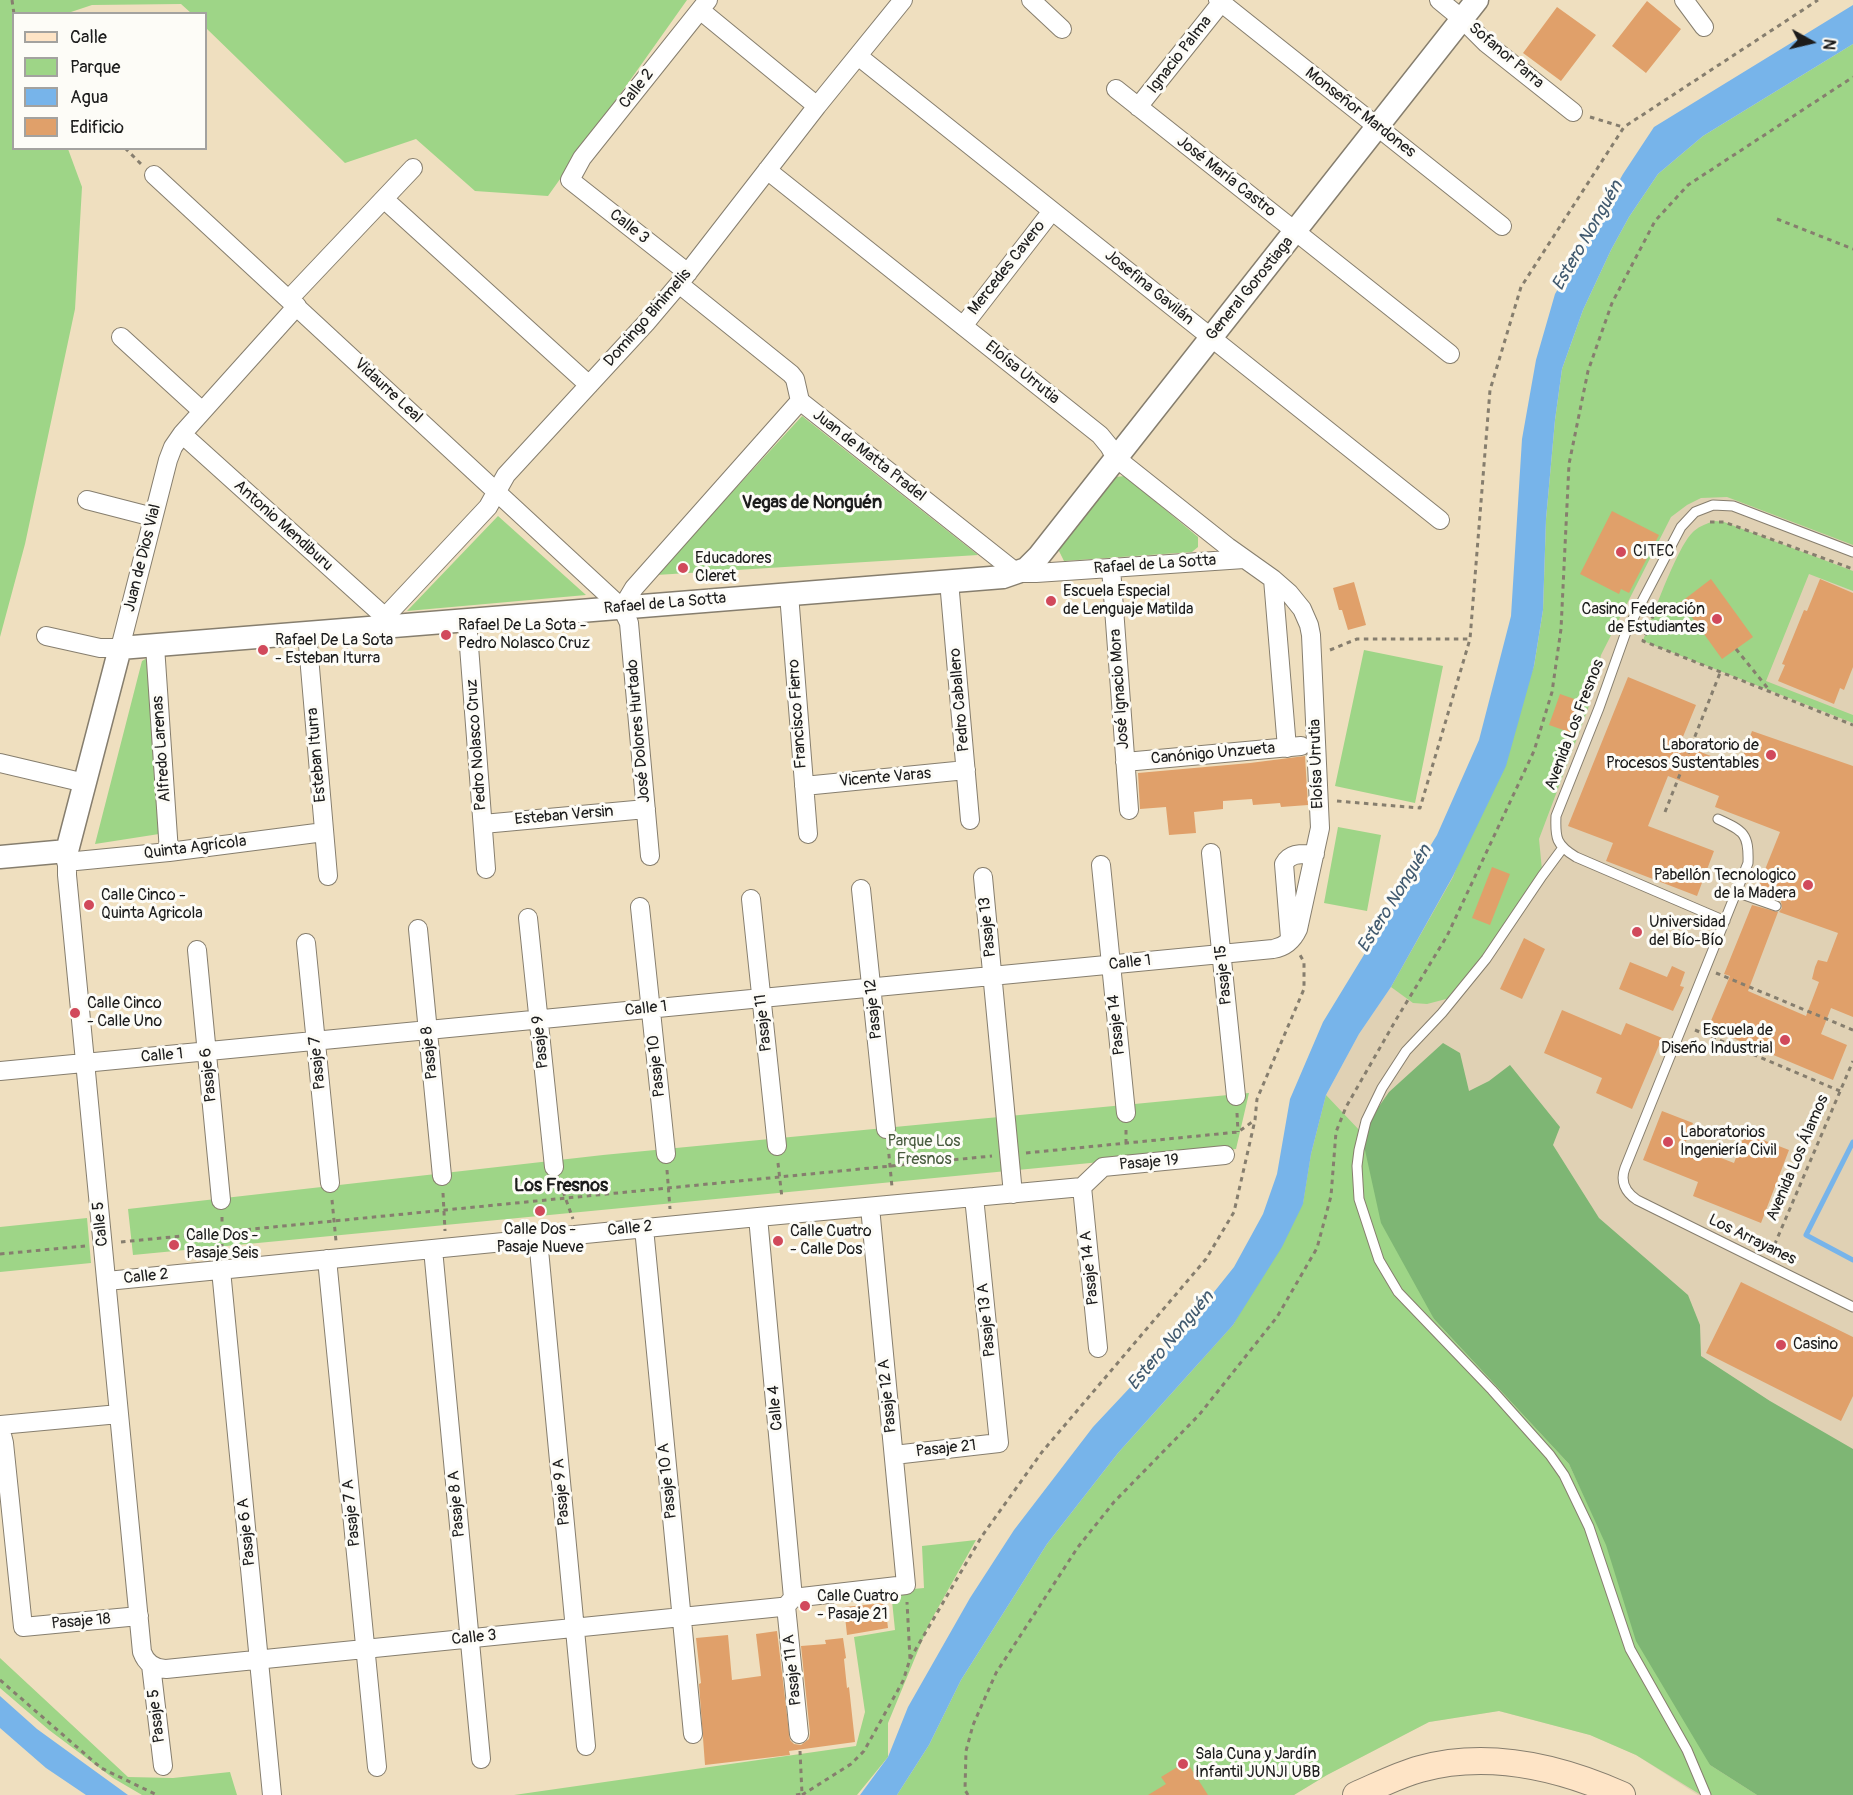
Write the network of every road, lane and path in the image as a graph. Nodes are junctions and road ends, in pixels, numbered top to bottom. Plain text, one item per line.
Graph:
1 (903, 0) edge
2 (1031, 0) edge
3 (1438, 0) edge
4 (1477, 0) edge
5 (1684, 0) edge
6 (1818, 0) edge
7 (1220, 1) edge
8 (704, 5) edge
9 (1462, 19) junction
10 (1704, 27) dead end
11 (1062, 29) dead end
12 (858, 56) junction
13 (1853, 77) edge
14 (1116, 89) dead end
15 (817, 106) junction
16 (1138, 107) junction
17 (1574, 112) joint
18 (1378, 127) junction
19 (1624, 127) junction
20 (127, 150) edge
21 (413, 168) dead end
22 (767, 170) junction
23 (154, 175) joint
24 (570, 180) joint
25 (384, 199) junction
26 (1052, 211) junction
27 (1777, 219) dead end
28 (1502, 226) dead end
29 (1296, 232) junction
30 (1853, 249) edge
31 (684, 279) junction
32 (293, 303) junction
33 (963, 326) junction
34 (121, 337) dead end
35 (1211, 338) junction
36 (1450, 354) dead end
37 (590, 385) junction
38 (800, 401) junction
39 (202, 411) junction
40 (182, 434) junction
41 (1116, 458) junction
42 (497, 492) junction
43 (87, 500) dead end
44 (153, 517) junction
45 (1440, 520) dead end
46 (1705, 524) dead end
47 (1047, 546) junction
48 (1853, 552) edge
49 (1244, 560) junction
50 (1112, 568) junction
51 (1853, 569) edge
52 (1065, 571) junction
53 (1017, 573) junction
54 (1273, 579) junction
55 (949, 581) junction
56 (789, 594) junction
57 (1660, 599) dead end
58 (622, 608) junction
59 (467, 620) junction
60 (385, 622) junction
61 (307, 633) junction
62 (46, 636) dead end
63 (1470, 639) junction
64 (155, 646) junction
65 (120, 648) junction
66 (1736, 649) dead end
67 (1312, 658) junction
68 (1720, 673) junction
69 (1771, 693) junction
70 (1853, 725) edge
71 (1294, 747) joint
72 (1125, 762) junction
73 (0, 764) edge
74 (966, 770) junction
75 (85, 783) junction
76 (804, 786) junction
77 (1319, 800) junction
78 (646, 809) junction
79 (1129, 810) dead end
80 (1665, 812) dead end
81 (1718, 819) dead end
82 (970, 820) dead end
83 (483, 824) junction
84 (324, 832) junction
85 (808, 834) dead end
86 (1562, 849) junction
87 (169, 852) junction
88 (1211, 853) dead end
89 (1315, 854) junction
90 (67, 856) junction
91 (650, 856) dead end
92 (0, 857) edge
93 (1101, 865) dead end
94 (486, 869) dead end
95 (328, 876) dead end
96 (983, 877) dead end
97 (861, 889) dead end
98 (1736, 892) junction
99 (751, 899) dead end
100 (1776, 906) dead end
101 (640, 907) dead end
102 (528, 918) dead end
103 (1725, 921) junction
104 (418, 929) dead end
105 (1291, 941) junction
106 (306, 943) dead end
107 (197, 950) dead end
108 (1222, 954) junction
109 (1111, 964) junction
110 (1705, 969) junction
111 (993, 976) junction
112 (872, 987) junction
113 (762, 998) junction
114 (651, 1009) junction
115 (539, 1020) junction
116 (1683, 1025) junction
117 (428, 1030) junction
118 (1853, 1030) edge
119 (316, 1041) junction
120 (207, 1052) junction
121 (1853, 1062) edge
122 (85, 1063) junction
123 (0, 1071) edge
124 (1840, 1091) junction
125 (1236, 1096) dead end
126 (1126, 1113) joint
127 (1255, 1120) junction
128 (886, 1129) joint
129 (1126, 1143) junction
130 (777, 1146) joint
131 (666, 1154) joint
132 (1010, 1154) junction
133 (1225, 1155) dead end
134 (1128, 1165) junction
135 (890, 1166) junction
136 (554, 1167) joint
137 (442, 1176) joint
138 (780, 1177) junction
139 (330, 1183) joint
140 (1082, 1187) junction
141 (669, 1188) junction
142 (1013, 1194) junction
143 (974, 1197) junction
144 (565, 1198) junction
145 (221, 1200) joint
146 (893, 1205) junction
147 (870, 1207) junction
148 (444, 1210) junction
149 (784, 1215) junction
150 (758, 1217) junction
151 (334, 1221) junction
152 (672, 1226) junction
153 (644, 1228) junction
154 (222, 1232) junction
155 (578, 1235) junction
156 (538, 1239) junction
157 (103, 1244) junction
158 (439, 1248) junction
159 (0, 1254) edge
160 (332, 1259) junction
161 (1766, 1264) junction
162 (222, 1270) junction
163 (106, 1281) junction
164 (1853, 1307) edge
165 (1098, 1348) dead end
166 (119, 1414) junction
167 (0, 1426) edge
168 (999, 1443) joint
169 (894, 1455) junction
170 (906, 1585) junction
171 (790, 1602) junction
172 (139, 1616) junction
173 (681, 1617) junction
174 (575, 1628) junction
175 (470, 1638) junction
176 (365, 1649) junction
177 (259, 1659) junction
178 (910, 1659) junction
179 (151, 1665) junction
180 (0, 1680) edge
181 (693, 1734) dead end
182 (799, 1734) joint
183 (586, 1746) dead end
184 (481, 1759) dead end
185 (163, 1766) dead end
186 (377, 1767) dead end
187 (157, 1795) edge
188 (272, 1795) edge
189 (796, 1795) edge
190 (802, 1795) edge
191 (968, 1795) edge
192 (1356, 1795) edge
193 (1622, 1795) edge
194 (1706, 1795) edge

1 - 12 street, Domingo Binimelis
2 - 11 street
3 - 9 street, Sofanor Parra
4 - 9 street, General Gorostiaga
5 - 10 street
6 - 19 path
7 - 16 street, Ignacio Palma
7 - 18 street, Monseñor Mardones
8 - 15 street
8 - 24 street, Calle 2
9 - 17 street, Sofanor Parra
9 - 18 street, General Gorostiaga
12 - 15 street, Domingo Binimelis
12 - 26 street, Josefina Gavilán
13 - 191 path
14 - 16 street, José María Castro
15 - 22 street, Domingo Binimelis
16 - 29 street, José María Castro
17 - 19 path
18 - 28 street, Monseñor Mardones
18 - 29 street, General Gorostiaga
19 - 63 path
20 - 23 path
21 - 25 street, Juan de Dios Vial
22 - 31 street, Domingo Binimelis
22 - 33 street, Eloísa Urrutia
23 - 32 street, Vidaurre Leal
24 - 31 street, Calle 3
25 - 32 street, Juan de Dios Vial
25 - 37 street
26 - 33 street, Mercedes Cavero
26 - 35 street, Josefina Gavilán
27 - 30 path
29 - 35 street, General Gorostiaga
29 - 36 street, José María Castro
31 - 37 street, Domingo Binimelis
31 - 38 street, Juan de Matta Pradel
32 - 39 street, Juan de Dios Vial
32 - 42 street, Vidaurre Leal
33 - 41 street, Eloísa Urrutia
34 - 39 street
35 - 41 street, General Gorostiaga
35 - 45 street, Josefina Gavilán
37 - 42 street, Domingo Binimelis
38 - 53 street, Juan de Matta Pradel
38 - 58 street
39 - 40 street, Juan de Dios Vial
40 - 44 street, Juan de Dios Vial
40 - 60 street, Antonio Mendiburu
41 - 47 street, General Gorostiaga
41 - 49 street, Eloísa Urrutia
42 - 58 street, Vidaurre Leal
42 - 60 street, Domingo Binimelis
43 - 44 street
44 - 65 street, Juan de Dios Vial
46 - 51 path
47 - 52 street
47 - 53 street, General Gorostiaga
48 - 86 lane, Avenida Los Fresnos
49 - 50 street, Rafael de La Sotta
49 - 54 street, Eloísa Urrutia
50 - 52 street, Rafael de La Sotta
50 - 72 street, José Ignacio Mora
52 - 53 street, Rafael de La Sotta
53 - 55 street, Rafael de La Sotta
54 - 67 street, Eloísa Urrutia
54 - 71 street, Eloísa Urrutia
55 - 56 street, Rafael de La Sotta
55 - 74 street, Pedro Caballero
56 - 58 street, Rafael de La Sotta
56 - 76 street, Francisco Fierro
57 - 68 path
58 - 59 street, Rafael de La Sotta
58 - 78 street, José Dolores Hurtado
59 - 60 street, Rafael de La Sotta
59 - 83 street, Pedro Nolasco Cruz
60 - 61 street, Rafael de La Sotta
61 - 64 street, Rafael de La Sotta
61 - 84 street, Esteban Iturra
62 - 65 street
63 - 67 path
63 - 77 path
64 - 65 street, Rafael de La Sotta
64 - 87 street, Alfredo Larenas
65 - 75 street, Juan de Dios Vial
66 - 69 path
67 - 77 street, Eloísa Urrutia
68 - 69 path
68 - 80 path
69 - 70 path
71 - 72 street, Canónigo Unzueta
72 - 79 street, José Ignacio Mora
73 - 75 street
74 - 76 street, Vicente Varas
74 - 82 street, Pedro Caballero
75 - 90 street, Juan de Dios Vial
76 - 85 street, Francisco Fierro
77 - 89 street, Eloísa Urrutia
78 - 83 street, Esteban Versin
78 - 91 street, José Dolores Hurtado
81 - 98 lane
83 - 94 street, Pedro Nolasco Cruz
84 - 87 street, Quinta Agrícola
84 - 95 street, Esteban Iturra
86 - 103 lane
86 - 194 lane
87 - 90 street, Quinta Agrícola
88 - 108 street, Pasaje 15
89 - 105 street
89 - 105 street
90 - 92 street, Quinta Agrícola
90 - 122 street, Calle 5
93 - 109 street, Pasaje 14
96 - 111 street, Pasaje 13
97 - 112 street, Pasaje 12
98 - 100 lane
98 - 103 lane
99 - 113 street, Pasaje 11
101 - 114 street, Pasaje 10
102 - 115 street, Pasaje 9
103 - 110 lane
104 - 117 street, Pasaje 8
105 - 108 street, Calle 1
105 - 127 path
106 - 119 street, Pasaje 7
107 - 120 street, Pasaje 6
108 - 109 street, Calle 1
108 - 125 street, Pasaje 15
109 - 111 street, Calle 1
109 - 126 street, Pasaje 14
110 - 116 lane
110 - 118 path
111 - 112 street, Calle 1
111 - 132 street
112 - 113 street, Calle 1
112 - 128 street, Pasaje 12
113 - 114 street, Calle 1
113 - 130 street, Pasaje 11
114 - 115 street, Calle 1
114 - 131 street, Pasaje 10
115 - 117 street, Calle 1
115 - 136 street, Pasaje 9
116 - 124 path
116 - 161 lane, Los Arrayanes
117 - 119 street, Calle 1
117 - 137 street, Pasaje 8
119 - 120 street, Calle 1
119 - 139 street, Pasaje 7
120 - 122 street, Calle 1
120 - 145 street, Pasaje 6
121 - 124 path, Avenida Los Álamos
122 - 123 street, Calle 1
122 - 157 street, Calle 5
124 - 161 path, Avenida Los Álamos
126 - 129 path
127 - 129 path
127 - 178 path
128 - 135 path
129 - 132 path
129 - 134 path
130 - 138 path
131 - 141 path
132 - 135 path
132 - 142 street
133 - 134 street, Pasaje 19
134 - 140 street, Pasaje 19
135 - 138 path
135 - 146 path
136 - 144 path
137 - 148 path
138 - 141 path
138 - 149 path
139 - 151 path
140 - 142 street, Calle 2
140 - 165 street, Pasaje 14 A
141 - 144 path
141 - 152 path
142 - 143 street, Calle 2
143 - 146 street, Calle 2
143 - 168 street, Pasaje 13 A
144 - 148 path
144 - 155 path
145 - 154 path
146 - 147 street, Calle 2
147 - 149 street, Calle 2
147 - 169 street, Pasaje 12 A
148 - 151 path
148 - 158 path
149 - 150 street, Calle 2
150 - 152 street, Calle 2
150 - 171 street, Calle 4
151 - 154 path
151 - 160 path
152 - 153 street, Calle 2
153 - 155 street, Calle 2
153 - 173 street, Pasaje 10 A
154 - 157 path
154 - 162 path
155 - 156 street, Calle 2
156 - 158 street, Calle 2
156 - 174 street, Pasaje 9 A
157 - 159 path
157 - 163 street, Calle 5
158 - 160 street, Calle 2
158 - 175 street, Pasaje 8 A
160 - 162 street, Calle 2
160 - 176 street, Pasaje 7 A
161 - 164 lane, Los Arrayanes
162 - 163 street, Calle 2
162 - 177 street, Pasaje 6 A
163 - 166 street, Calle 5
166 - 167 street
166 - 172 street, Calle 5
167 - 172 street, Pasaje 18
168 - 169 street, Pasaje 21
169 - 170 street, Pasaje 12 A
170 - 171 street, Calle 3
170 - 178 path
171 - 173 street, Calle 3
171 - 182 street, Pasaje 11 A
172 - 179 street, Calle 5
173 - 174 street, Calle 3
173 - 181 street, Pasaje 10 A
174 - 175 street, Calle 3
174 - 183 street, Pasaje 9 A
175 - 176 street, Calle 3
175 - 184 street, Pasaje 8 A
176 - 177 street, Calle 3
176 - 186 street, Pasaje 7 A
177 - 179 street, Calle 3
177 - 188 street, Pasaje 6 A
178 - 190 path
179 - 185 street, Pasaje 5
180 - 187 path
182 - 190 path
189 - 190 path
192 - 193 main road

